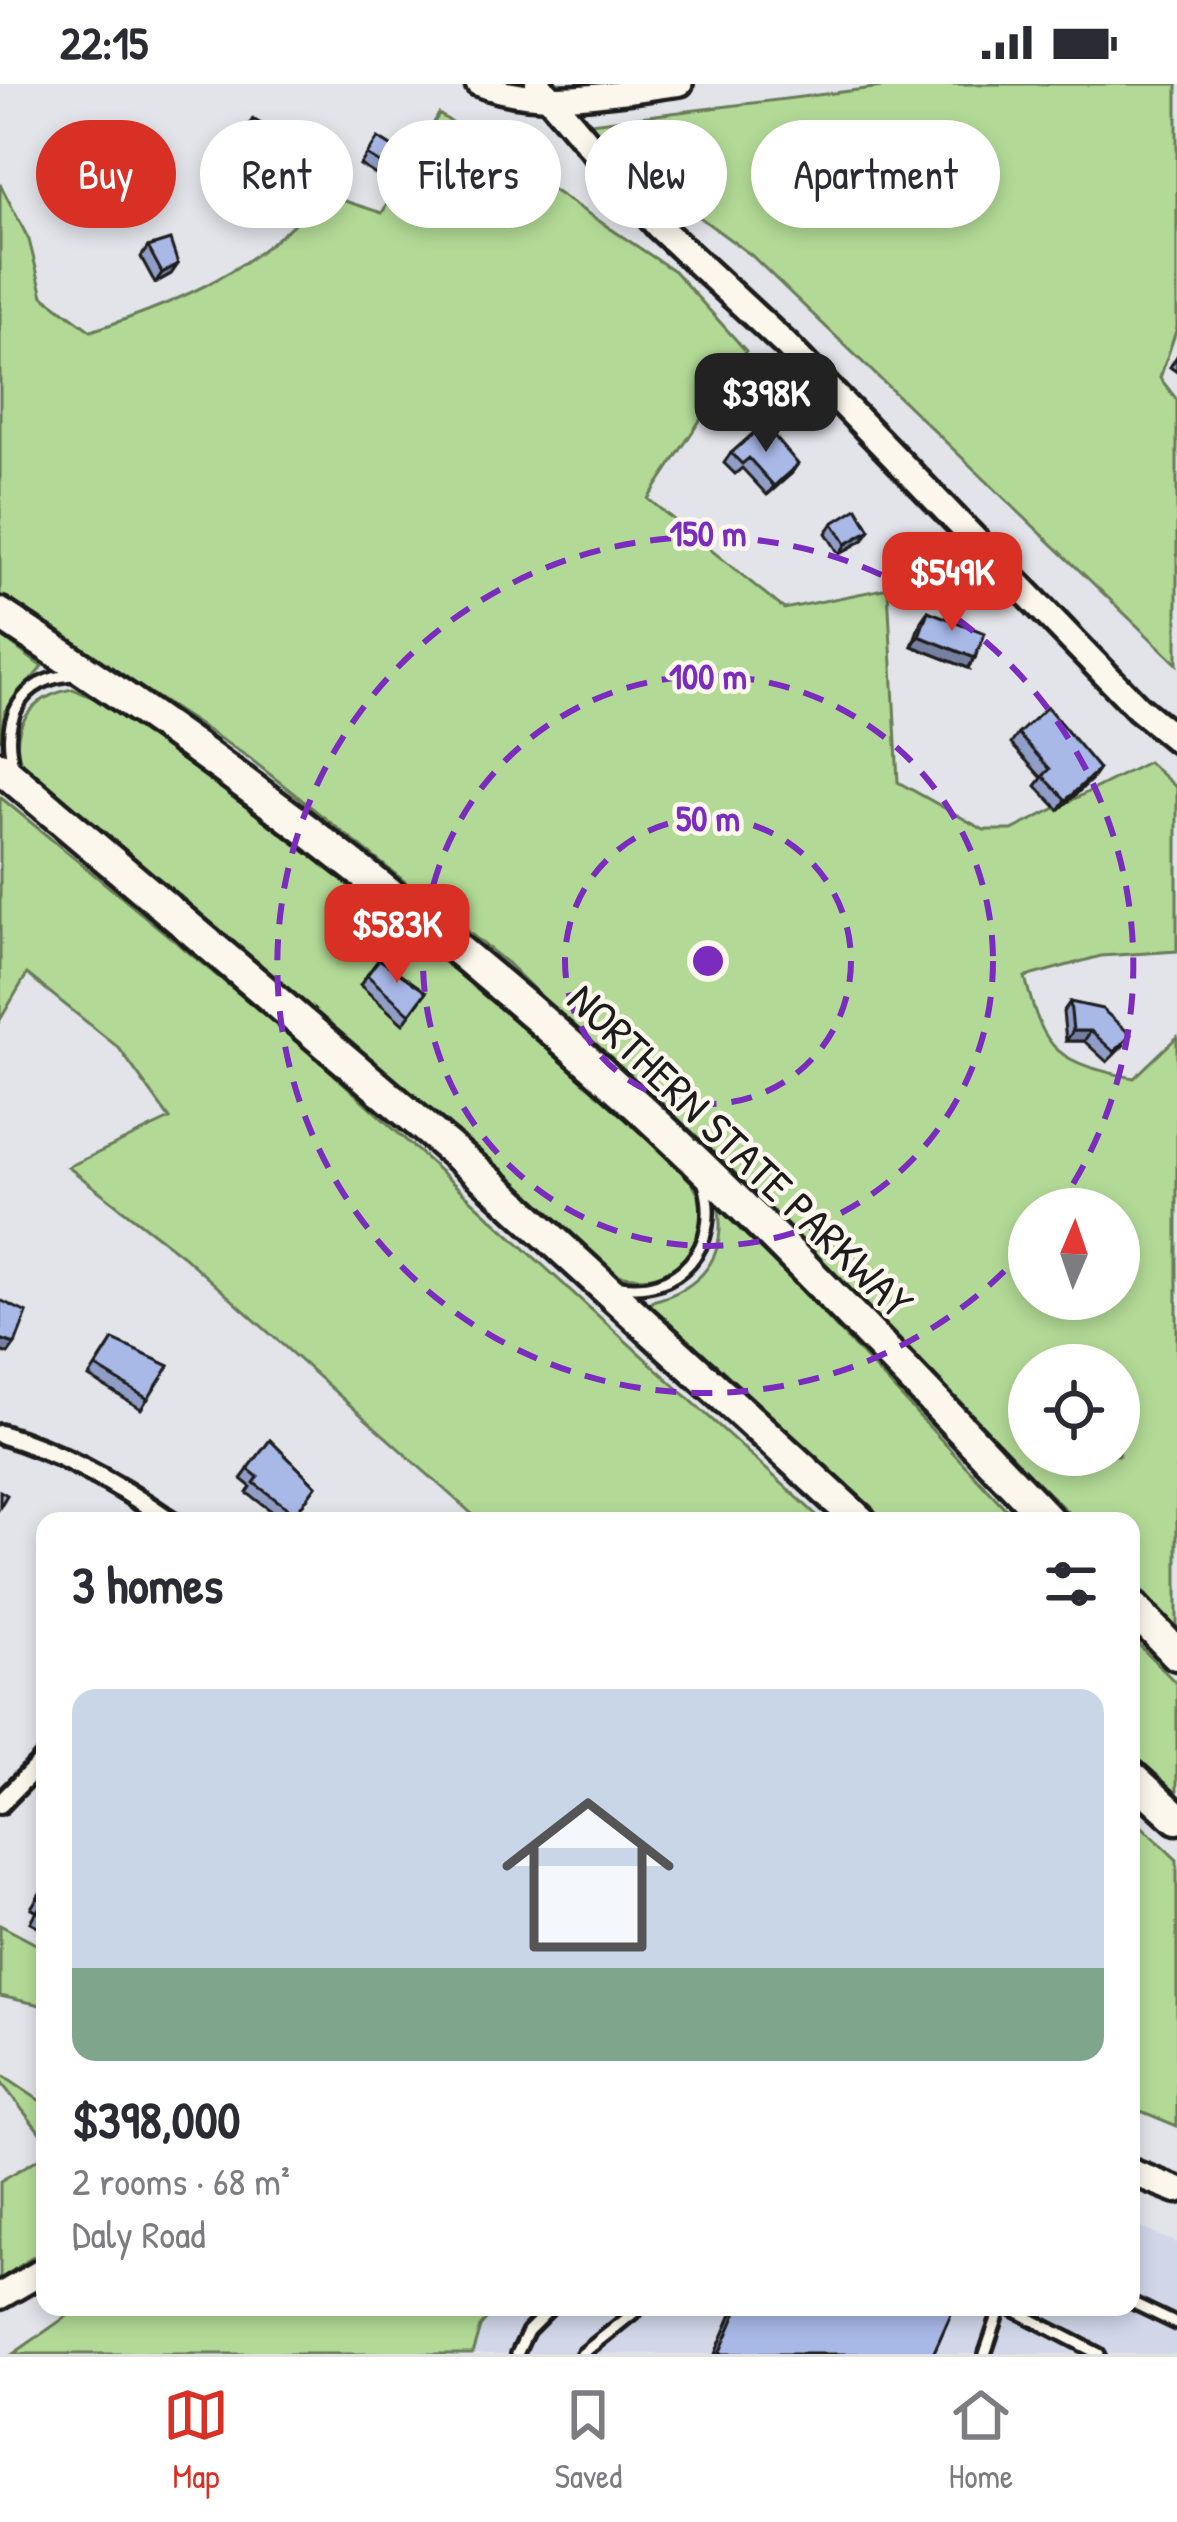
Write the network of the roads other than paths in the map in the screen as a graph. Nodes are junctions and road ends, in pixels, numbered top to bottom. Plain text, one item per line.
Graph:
1 (476, 84) edge
2 (681, 84) edge
3 (542, 91) edge
4 (0, 614) edge
5 (97, 678) junction
6 (1177, 740) edge
7 (10, 776) edge
8 (698, 1163) junction
9 (598, 1280) junction
10 (0, 1434) edge
11 (158, 1512) edge
12 (850, 1512) edge
13 (1040, 1512) edge
14 (1140, 1615) edge
15 (1177, 1654) edge
16 (36, 1767) edge
17 (1140, 1784) edge
18 (0, 1804) edge
19 (1177, 1818) edge
20 (1140, 2175) edge
21 (1177, 2189) edge
22 (36, 2275) edge
23 (0, 2296) edge
24 (1140, 2306) edge
25 (543, 2316) edge
26 (630, 2316) edge
27 (1000, 2316) edge
28 (1022, 2316) edge
29 (1177, 2324) edge
30 (517, 2354) edge
31 (582, 2354) edge
32 (985, 2354) edge
33 (1099, 2354) edge

1 - 3 street
2 - 3 street
3 - 6 main road
4 - 5 highway, NORTHERN STATE PARKWAY
5 - 7 lane
5 - 8 highway, NORTHERN STATE PARKWAY
7 - 9 highway
8 - 9 lane
8 - 13 highway, NORTHERN STATE PARKWAY
9 - 12 highway
10 - 11 street
14 - 15 highway
16 - 18 street
17 - 19 highway
20 - 21 main road
22 - 23 main road
24 - 29 lane
25 - 30 lane
26 - 31 lane
27 - 32 lane
28 - 33 lane

